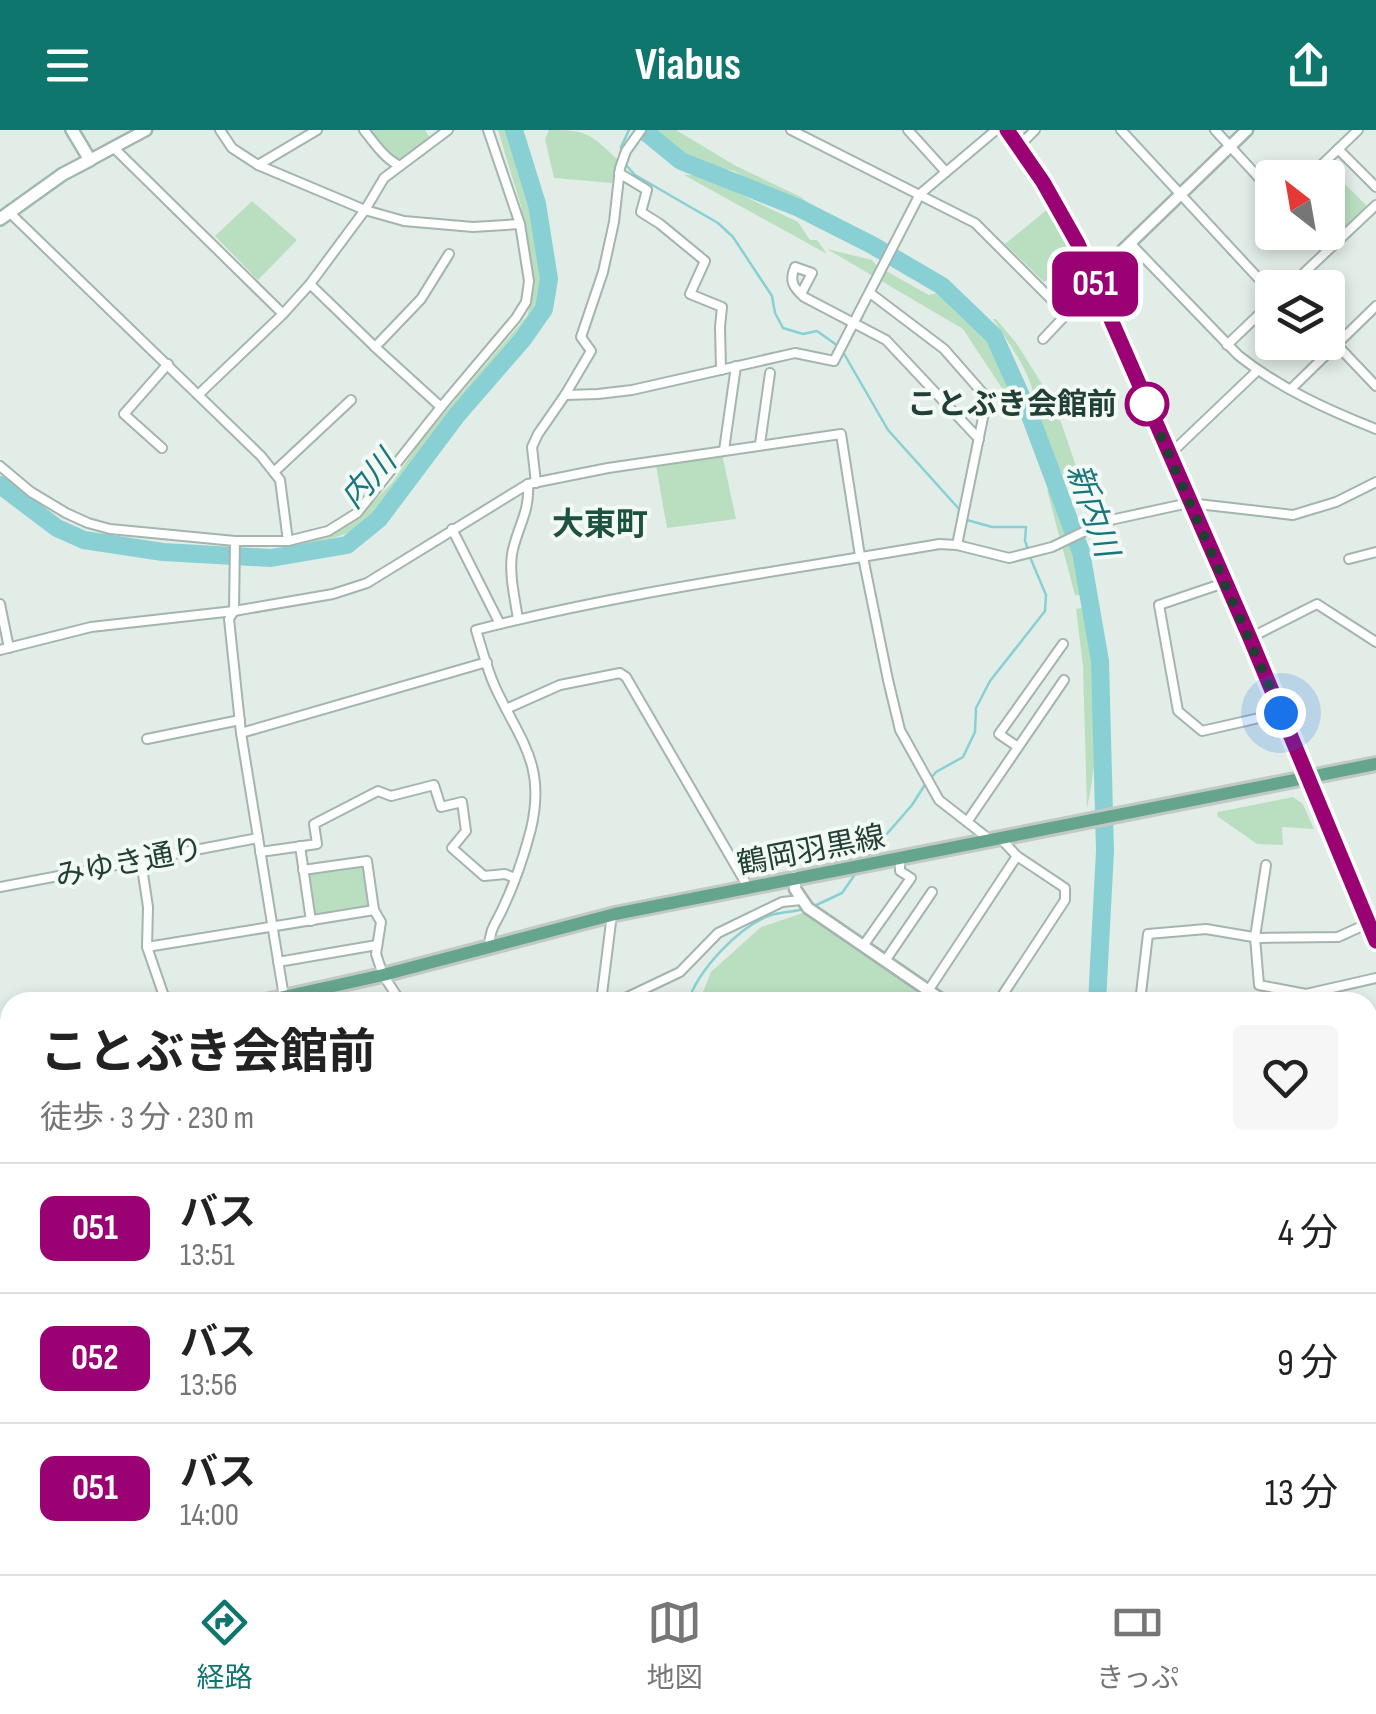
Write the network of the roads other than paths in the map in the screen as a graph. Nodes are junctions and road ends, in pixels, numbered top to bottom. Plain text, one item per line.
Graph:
1 (72, 130) edge
2 (146, 130) edge
3 (220, 130) edge
4 (317, 130) edge
5 (364, 130) edge
6 (448, 130) edge
7 (488, 130) edge
8 (641, 130) edge
9 (791, 130) edge
10 (908, 130) edge
11 (996, 130) edge
12 (1006, 130) edge
13 (1035, 130) edge
14 (1121, 130) edge
15 (1215, 130) edge
16 (1247, 130) edge
17 (1358, 130) edge
18 (1019, 146) junction
19 (1230, 146) junction
20 (113, 147) junction
21 (1338, 148) junction
22 (90, 160) junction
23 (1326, 160) edge
24 (258, 165) junction
25 (400, 166) junction
26 (946, 172) junction
27 (619, 173) junction
28 (1255, 173) edge
29 (1376, 188) edge
30 (920, 194) junction
31 (1182, 194) junction
32 (1376, 205) edge
33 (365, 210) junction
34 (4, 216) edge
35 (520, 224) junction
36 (1345, 234) edge
37 (1130, 244) junction
38 (1328, 250) edge
39 (449, 254) dead end
40 (1307, 270) edge
41 (1255, 274) edge
42 (1094, 282) junction
43 (310, 284) junction
44 (872, 290) junction
45 (801, 294) dead end
46 (1376, 306) edge
47 (283, 314) junction
48 (1066, 314) junction
49 (1255, 318) edge
50 (855, 323) junction
51 (1345, 336) edge
52 (1043, 339) dead end
53 (1227, 344) junction
54 (375, 348) junction
55 (1345, 354) edge
56 (1321, 360) edge
57 (168, 364) junction
58 (736, 366) junction
59 (721, 370) junction
60 (1257, 370) junction
61 (770, 373) dead end
62 (1376, 386) edge
63 (1291, 390) junction
64 (565, 394) junction
65 (198, 395) junction
66 (351, 400) dead end
67 (441, 407) junction
68 (1376, 429) edge
69 (979, 439) junction
70 (760, 444) junction
71 (162, 448) dead end
72 (724, 450) junction
73 (1169, 455) junction
74 (0, 466) edge
75 (274, 472) junction
76 (1376, 482) edge
77 (532, 484) junction
78 (1190, 503) junction
79 (452, 529) junction
80 (235, 541) junction
81 (288, 541) junction
82 (957, 545) junction
83 (1376, 552) edge
84 (862, 557) junction
85 (1349, 560) dead end
86 (1224, 583) junction
87 (0, 604) edge
88 (234, 610) junction
89 (518, 619) junction
90 (500, 624) junction
91 (1250, 638) junction
92 (1376, 642) edge
93 (1062, 644) dead end
94 (4, 649) edge
95 (486, 662) junction
96 (1064, 680) dead end
97 (506, 709) junction
98 (1281, 713) junction
99 (240, 720) junction
100 (241, 733) junction
101 (147, 739) dead end
102 (1018, 748) junction
103 (1376, 764) edge
104 (1308, 777) junction
105 (967, 822) junction
106 (258, 838) junction
107 (995, 839) junction
108 (300, 846) junction
109 (260, 852) junction
110 (1017, 856) junction
111 (900, 857) junction
112 (141, 861) junction
113 (1266, 865) dead end
114 (303, 870) junction
115 (795, 877) junction
116 (515, 878) junction
117 (0, 887) edge
118 (748, 888) junction
119 (932, 892) dead end
120 (801, 900) junction
121 (374, 910) junction
122 (612, 914) junction
123 (311, 920) junction
124 (1369, 923) junction
125 (272, 927) junction
126 (1255, 937) junction
127 (1376, 941) edge
128 (377, 945) junction
129 (488, 946) junction
130 (863, 946) junction
131 (148, 947) junction
132 (885, 961) junction
133 (278, 962) junction
134 (382, 974) junction
135 (1376, 978) edge
136 (928, 991) joint
137 (163, 992) edge
138 (283, 992) edge
139 (308, 992) edge
140 (394, 992) edge
141 (603, 992) edge
142 (643, 992) edge
143 (1005, 992) edge
144 (1141, 992) edge
145 (1283, 992) edge
146 (1328, 992) edge

1 - 22 main road
2 - 20 street
3 - 24 street
4 - 24 street
5 - 25 street
6 - 25 street
7 - 35 street
8 - 27 street
9 - 30 street
10 - 26 street
11 - 26 street
12 - 18 street
13 - 18 street
14 - 31 street
15 - 19 street
16 - 19 street
17 - 21 street
18 - 42 street
19 - 28 street
19 - 31 street
20 - 22 street
20 - 47 street
21 - 23 street
21 - 29 street
22 - 34 main road
24 - 33 street
25 - 33 street
26 - 30 street
27 - 59 street
27 - 64 street
30 - 44 street
30 - 48 street
31 - 37 street
31 - 41 street
32 - 36 street
33 - 35 street
33 - 43 street
34 - 57 street
35 - 67 street
37 - 42 street
37 - 53 street
38 - 40 street
39 - 54 street
42 - 48 street
42 - 73 street
43 - 47 street
43 - 54 street
44 - 50 street
44 - 69 street
45 - 50 street
46 - 51 street
47 - 65 street
48 - 52 street
49 - 53 street
50 - 58 street
50 - 69 street
53 - 60 street
54 - 67 street
55 - 62 street
56 - 63 street
57 - 65 street
57 - 71 street
58 - 59 street
58 - 72 street
59 - 64 street
60 - 63 street
60 - 73 street
61 - 70 street
63 - 68 street
64 - 77 street
65 - 75 street
66 - 75 street
67 - 81 street
69 - 82 street
70 - 72 street
70 - 84 street
72 - 77 street
73 - 78 street
74 - 80 street
75 - 81 street
76 - 78 street
77 - 79 street
77 - 89 street
78 - 82 street
78 - 86 street
79 - 88 street
79 - 90 street
80 - 81 street
80 - 88 street
82 - 84 street
83 - 85 street
84 - 89 street
84 - 105 street
86 - 91 street
86 - 98 street
87 - 94 street
88 - 94 street
88 - 99 street
89 - 90 street
90 - 95 street
91 - 92 street
91 - 98 street
93 - 102 street
95 - 97 street
95 - 100 street
96 - 102 street
97 - 116 street
97 - 118 street
98 - 104 street
99 - 100 street
99 - 101 street
100 - 106 street
102 - 105 street
103 - 104 main road, 鶴岡羽黒線
104 - 107 main road, 鶴岡羽黒線
104 - 124 street
105 - 107 street
106 - 109 street
106 - 112 street, みゆき通り
107 - 110 street
107 - 111 main road, 鶴岡羽黒線
108 - 109 street
108 - 114 street
108 - 116 street
109 - 125 street
110 - 136 street
110 - 143 street
111 - 115 main road, 鶴岡羽黒線
111 - 130 street
112 - 117 street, みゆき通り
112 - 131 street
113 - 126 street
114 - 121 street
114 - 123 street
115 - 118 main road, 鶴岡羽黒線
115 - 120 street
116 - 129 street
118 - 122 main road, 鶴岡羽黒線
119 - 132 street
120 - 130 street
120 - 142 street
121 - 123 street
121 - 128 street
122 - 129 main road, 鶴岡羽黒線
122 - 141 street
123 - 125 street
124 - 126 street
124 - 127 street
125 - 131 street
125 - 133 street
126 - 144 street
126 - 145 street
128 - 133 street
128 - 134 street
129 - 134 main road, 鶴岡羽黒線
130 - 132 street
131 - 137 street
132 - 136 street
133 - 138 street
134 - 139 main road, 鶴岡羽黒線
134 - 140 street
135 - 146 street

